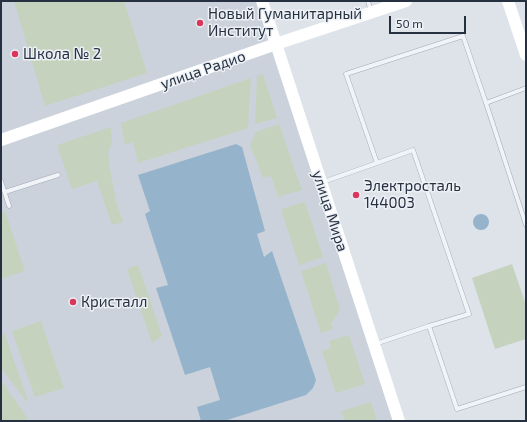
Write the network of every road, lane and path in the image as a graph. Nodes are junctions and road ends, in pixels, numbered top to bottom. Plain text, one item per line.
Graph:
1 (262, 1) edge
2 (406, 1) edge
3 (508, 1) edge
4 (369, 7) edge
5 (276, 44) junction
6 (526, 55) edge
7 (526, 88) edge
8 (486, 103) junction
9 (1, 140) edge
10 (377, 163) junction
11 (58, 175) dead end
12 (1, 181) edge
13 (321, 182) junction
14 (5, 192) junction
15 (9, 206) dead end
16 (526, 225) edge
17 (429, 326) junction
18 (374, 344) junction
19 (526, 387) edge
20 (399, 421) edge

1 - 5 main road, улица Мира
2 - 4 main road, улица Радио
3 - 6 main road
4 - 5 main road, улица Радио
5 - 9 main road, улица Радио
5 - 13 main road, улица Мира
7 - 8 lane
8 - 10 lane
8 - 16 lane
10 - 13 lane
10 - 17 lane
11 - 14 lane
12 - 14 lane
13 - 18 main road, улица Мира
14 - 15 lane
17 - 18 lane
17 - 19 lane
18 - 20 main road, улица Мира

